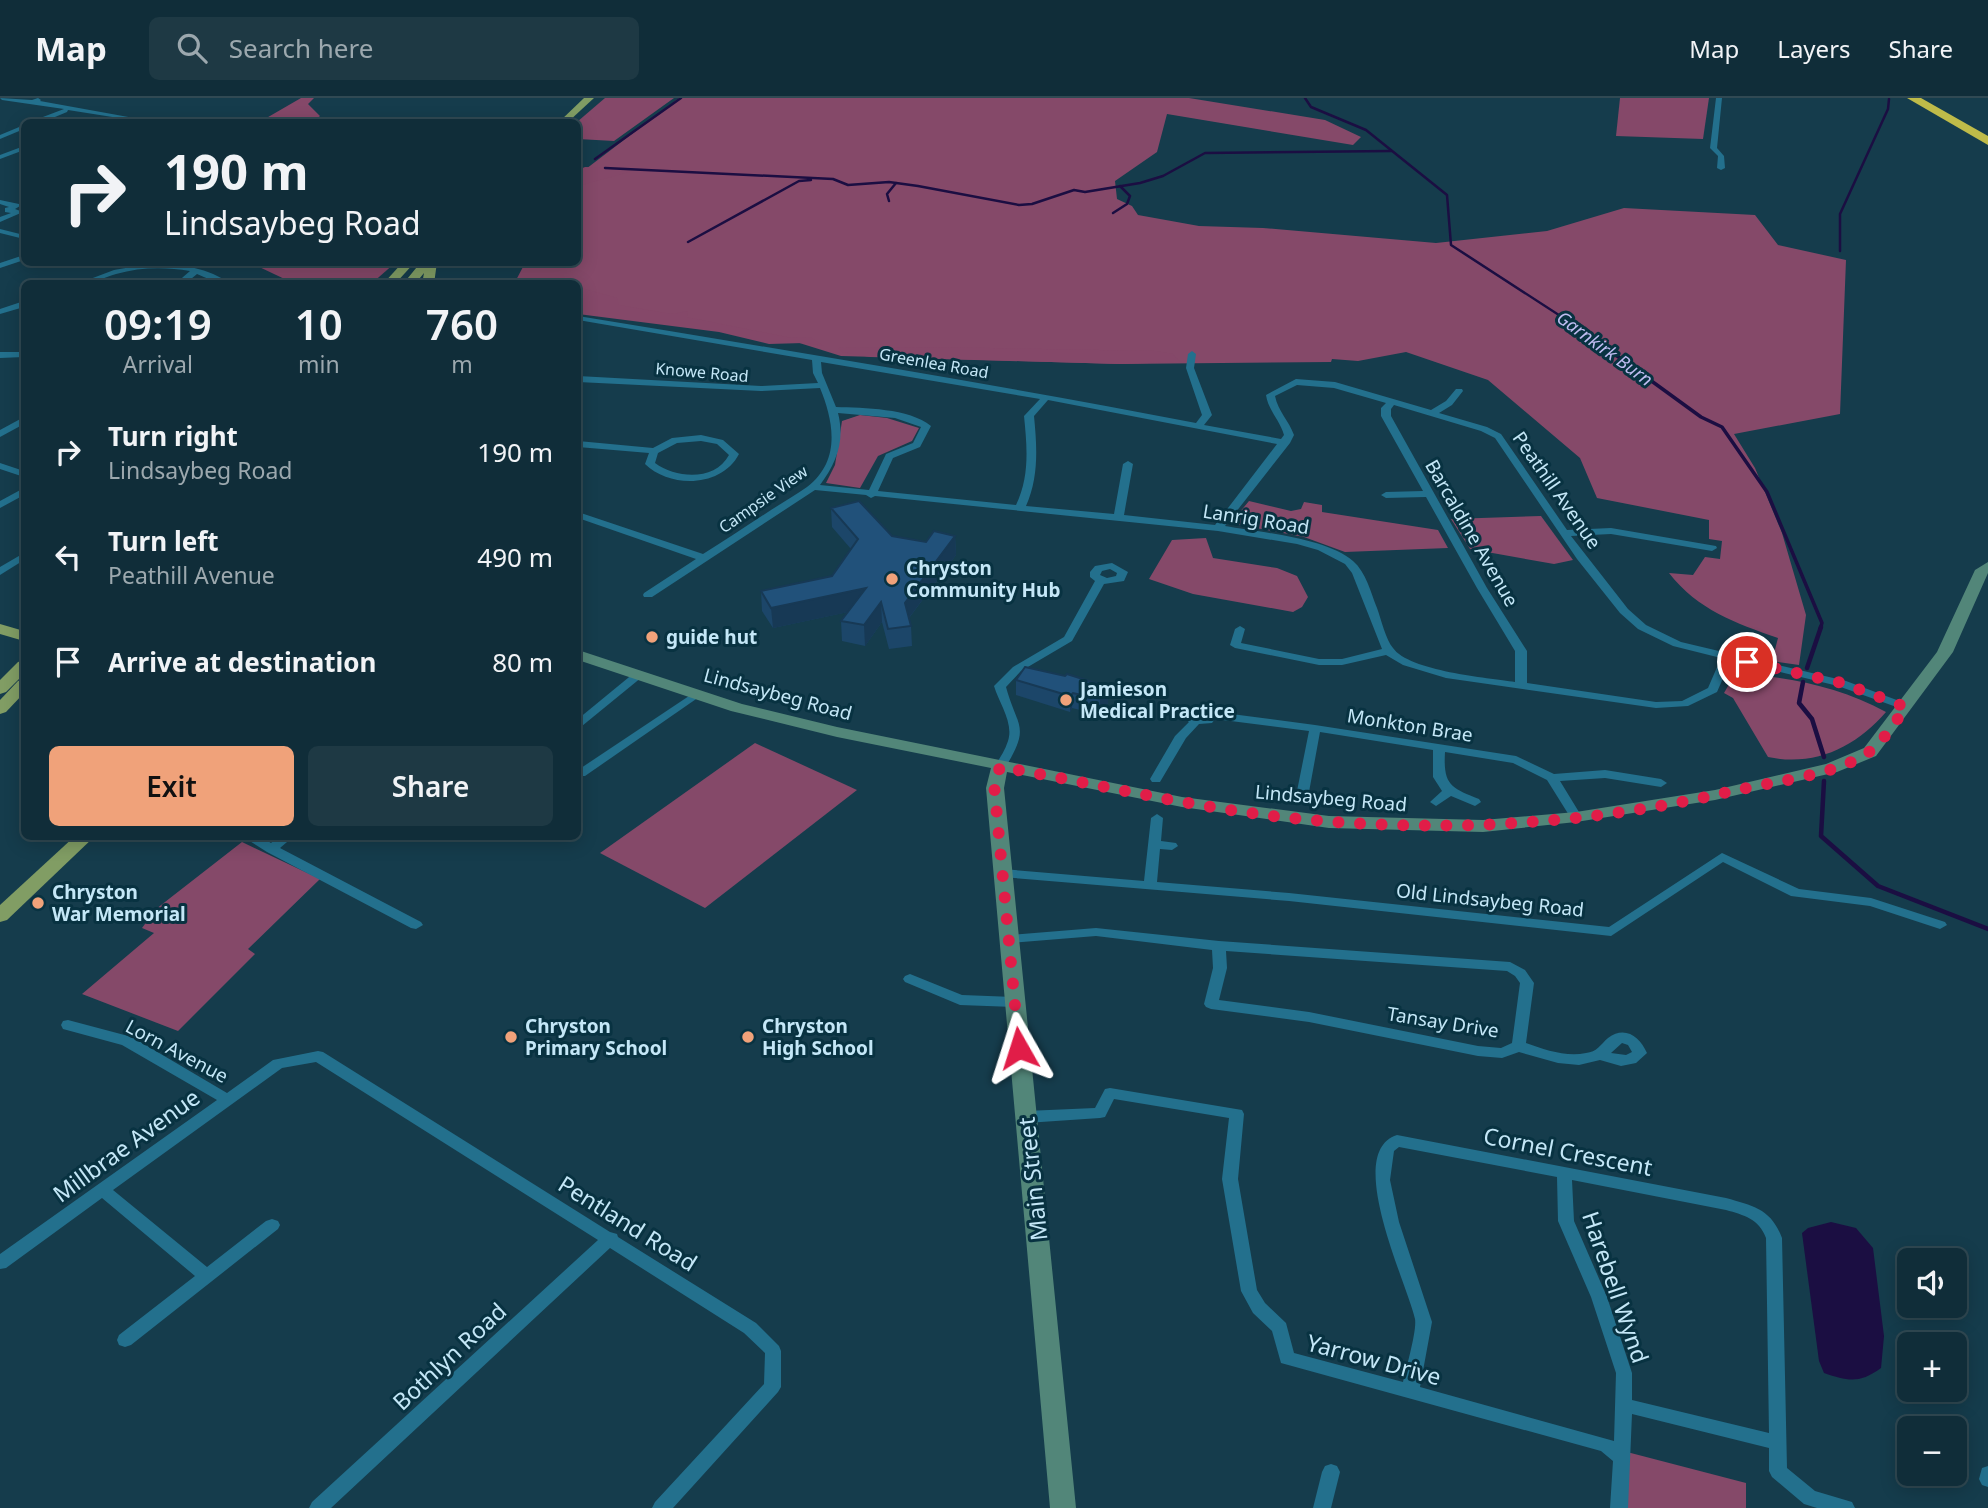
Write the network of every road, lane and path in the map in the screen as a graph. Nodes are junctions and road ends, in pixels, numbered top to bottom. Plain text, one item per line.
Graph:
1 (2, 98) edge
2 (42, 98) edge
3 (578, 98) edge
4 (589, 98) edge
5 (1719, 98) edge
6 (1913, 98) edge
7 (1930, 98) edge
8 (32, 102) junction
9 (65, 111) dead end
10 (43, 119) edge
11 (135, 119) edge
12 (555, 119) edge
13 (566, 119) edge
14 (21, 128) edge
15 (1988, 131) edge
16 (0, 137) edge
17 (1988, 141) edge
18 (21, 146) edge
19 (21, 148) edge
20 (0, 157) edge
21 (1721, 168) dead end
22 (0, 202) edge
23 (20, 205) edge
24 (0, 220) edge
25 (0, 231) edge
26 (21, 236) edge
27 (21, 259) edge
28 (0, 266) edge
29 (133, 266) edge
30 (159, 266) edge
31 (406, 266) edge
32 (425, 266) edge
33 (197, 270) junction
34 (90, 280) edge
35 (184, 280) edge
36 (218, 280) edge
37 (392, 280) edge
38 (412, 280) edge
39 (21, 305) edge
40 (0, 312) edge
41 (581, 319) edge
42 (1192, 354) dead end
43 (0, 355) edge
44 (21, 355) edge
45 (817, 357) junction
46 (581, 379) edge
47 (823, 385) junction
48 (1459, 391) dead end
49 (1046, 397) junction
50 (1393, 402) junction
51 (833, 410) junction
52 (1433, 413) junction
53 (21, 422) edge
54 (1198, 426) junction
55 (0, 434) edge
56 (1285, 443) junction
57 (581, 444) edge
58 (654, 451) junction
59 (1128, 464) dead end
60 (0, 466) edge
61 (21, 473) edge
62 (813, 487) junction
63 (21, 493) edge
64 (1430, 494) junction
65 (871, 495) junction
66 (1386, 496) dead end
67 (0, 505) edge
68 (1019, 509) junction
69 (581, 516) edge
70 (1118, 519) junction
71 (1218, 528) junction
72 (1564, 533) junction
73 (1713, 548) dead end
74 (21, 558) edge
75 (704, 558) junction
76 (1988, 566) edge
77 (0, 572) edge
78 (1101, 580) dead end
79 (648, 595) dead end
80 (0, 629) edge
81 (1240, 629) dead end
82 (21, 635) edge
83 (1388, 651) junction
84 (581, 656) edge
85 (1726, 658) junction
86 (21, 668) edge
87 (638, 676) junction
88 (1521, 686) junction
89 (21, 687) edge
90 (0, 690) edge
91 (695, 695) junction
92 (1906, 707) junction
93 (0, 709) edge
94 (581, 722) edge
95 (1315, 727) junction
96 (1439, 747) junction
97 (1000, 767) junction
98 (581, 773) dead end
99 (1552, 778) junction
100 (1156, 779) dead end
101 (1661, 783) dead end
102 (1450, 791) junction
103 (1303, 794) junction
104 (1277, 798) dead end
105 (1436, 802) dead end
106 (1475, 802) dead end
107 (1324, 803) dead end
108 (1576, 817) junction
109 (1157, 818) dead end
110 (82, 840) edge
111 (255, 840) edge
112 (283, 840) edge
113 (1154, 845) junction
114 (1171, 846) dead end
115 (271, 849) junction
116 (1002, 873) junction
117 (1150, 886) junction
118 (0, 916) edge
119 (416, 925) dead end
120 (1940, 925) dead end
121 (1010, 939) junction
122 (1219, 946) junction
123 (910, 979) dead end
124 (1014, 1002) junction
125 (68, 1025) dead end
126 (1518, 1046) junction
127 (1601, 1055) dead end
128 (278, 1064) joint
129 (228, 1100) junction
130 (1026, 1117) junction
131 (1564, 1173) junction
132 (102, 1190) junction
133 (272, 1225) dead end
134 (611, 1238) junction
135 (0, 1263) edge
136 (206, 1276) junction
137 (125, 1340) dead end
138 (1410, 1392) junction
139 (1623, 1405) junction
140 (1776, 1442) junction
141 (1622, 1458) junction
142 (1331, 1472) dead end
143 (318, 1508) edge
144 (661, 1508) edge
145 (1063, 1508) edge
146 (1322, 1508) edge
147 (1619, 1508) edge
148 (1846, 1508) edge

1 - 8 street
2 - 8 street
3 - 12 main road
4 - 13 main road
5 - 21 street
6 - 17 highway
7 - 15 highway
8 - 11 street
9 - 10 street
14 - 16 street
16 - 18 street
19 - 20 street
22 - 23 street
23 - 24 street
25 - 26 street
27 - 28 street
29 - 34 street
30 - 33 street
31 - 37 main road
32 - 38 main road
33 - 35 street
33 - 36 street
39 - 40 street
41 - 45 street, Greenlea Road
42 - 54 street
43 - 44 street
45 - 47 street, Campsie View
45 - 49 street, Greenlea Road
46 - 47 street, Knowe Road
47 - 51 street, Campsie View
48 - 52 street
49 - 54 street, Greenlea Road
49 - 68 street
50 - 52 street, Peathill Avenue
50 - 56 street, Peathill Avenue
50 - 64 street, Barcaldine Avenue
51 - 62 street, Campsie View
51 - 65 street
52 - 72 street, Peathill Avenue
53 - 55 street
54 - 56 street, Greenlea Road
56 - 71 street
57 - 58 street
58 - 58 street
59 - 70 street
60 - 61 street
62 - 65 street, Lanrig Road
62 - 75 street, Campsie View
63 - 67 street
64 - 66 street
64 - 88 street, Barcaldine Avenue
65 - 68 street, Lanrig Road
68 - 70 street, Lanrig Road
69 - 75 street
70 - 71 street, Lanrig Road
71 - 83 street, Lanrig Road
72 - 73 street
72 - 85 street, Peathill Avenue
74 - 77 street
75 - 79 street, Campsie View
76 - 92 main road, Lindsaybeg Road
78 - 97 street
80 - 82 main road
81 - 83 street
83 - 88 street
84 - 87 main road, Lindsaybeg Road
85 - 88 street
85 - 92 street, Peathill Avenue
86 - 90 main road
87 - 91 main road, Lindsaybeg Road
87 - 94 street
89 - 93 main road
91 - 97 main road, Lindsaybeg Road
91 - 98 street
92 - 108 main road, Lindsaybeg Road
95 - 96 street, Monkton Brae
95 - 100 street, Monkton Brae
95 - 103 street
96 - 99 street, Monkton Brae
96 - 102 street
97 - 108 main road, Lindsaybeg Road
97 - 116 main road, Main Street
99 - 101 street
99 - 108 street
102 - 105 street
102 - 106 street
103 - 104 street
103 - 107 street
109 - 113 street
110 - 118 main road
111 - 115 street
112 - 115 street
113 - 114 street
113 - 117 street
115 - 119 street
116 - 117 street, Old Lindsaybeg Road
116 - 121 main road, Main Street
117 - 120 street, Old Lindsaybeg Road
121 - 122 street, Tansay Drive
121 - 124 main road, Main Street
122 - 126 street, Tansay Drive
122 - 126 street, Tansay Drive
123 - 124 street
124 - 130 main road, Main Street
125 - 129 street, Lorn Avenue
126 - 127 street
128 - 129 street, Millbrae Avenue
128 - 134 street, Pentland Road
129 - 132 street, Millbrae Avenue
130 - 138 street, Yarrow Drive
130 - 145 main road, Main Street
131 - 138 street, Cornel Crescent
131 - 139 street, Harebell Wynd
131 - 140 street, Cornel Crescent
132 - 135 street, Millbrae Avenue
132 - 136 street
133 - 136 street
134 - 143 street, Bothlyn Road
134 - 144 street, Pentland Road
136 - 137 street
138 - 141 street, Yarrow Drive
139 - 140 street
139 - 141 street, Harebell Wynd
140 - 148 street, Cornel Crescent
141 - 147 street
142 - 146 street

